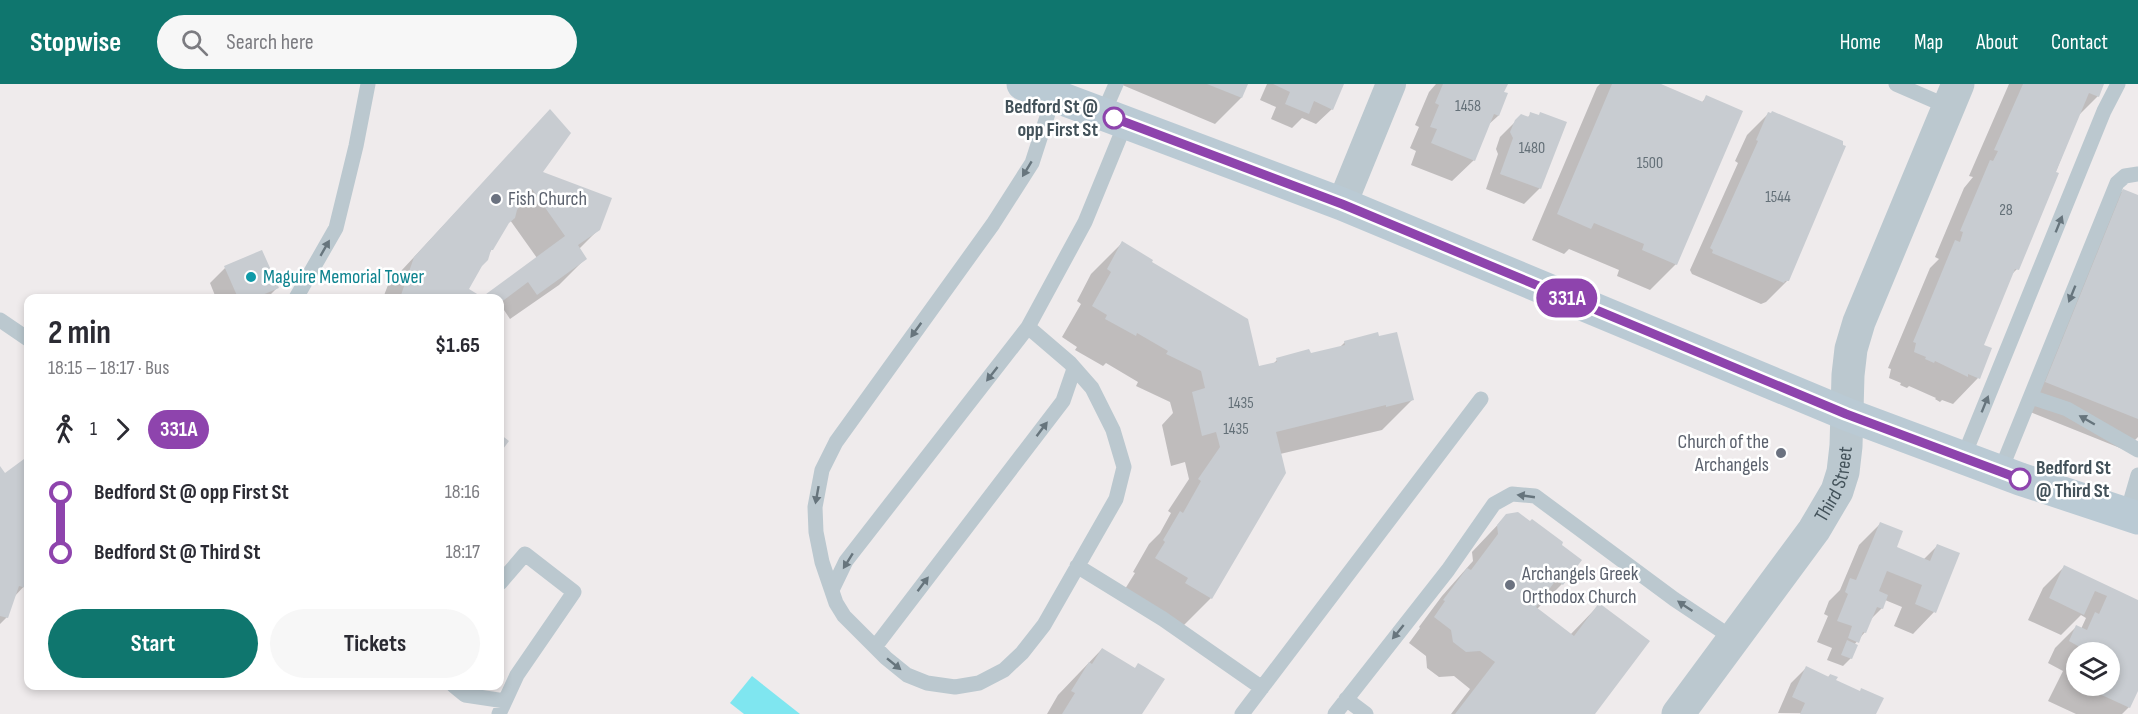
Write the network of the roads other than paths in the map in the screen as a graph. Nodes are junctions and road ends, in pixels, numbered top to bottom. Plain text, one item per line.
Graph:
1 (368, 84) edge
2 (1023, 84) edge
3 (1116, 84) edge
4 (1391, 84) edge
5 (1896, 84) edge
6 (2118, 84) edge
7 (1054, 95) junction
8 (1954, 95) edge
9 (1114, 118) junction
10 (2137, 174) edge
11 (1342, 204) junction
12 (298, 294) edge
13 (0, 320) edge
14 (1028, 327) junction
15 (24, 336) edge
16 (1074, 369) junction
17 (2031, 397) junction
18 (1481, 399) dead end
19 (1846, 414) junction
20 (2138, 450) edge
21 (1963, 458) junction
22 (2000, 472) junction
23 (2138, 475) edge
24 (2132, 515) edge
25 (1077, 566) junction
26 (504, 578) edge
27 (832, 590) junction
28 (1734, 639) junction
29 (875, 647) junction
30 (1262, 688) junction
31 (459, 690) edge
32 (1346, 699) junction
33 (502, 708) edge
34 (1242, 714) edge
35 (1335, 714) edge
36 (1366, 714) edge
37 (1678, 714) edge

12 -> 1 lane
2 - 7 main road
3 - 9 lane
4 - 11 street
5 - 8 lane
21 -> 6 lane
7 - 9 main road
7 -> 27 lane
8 - 19 street, Third Street
9 - 11 main road
9 - 14 lane
10 -> 17 lane
11 - 19 main road
13 - 15 lane
14 - 16 lane
14 -> 27 lane
16 - 25 lane
29 -> 16 lane
20 -> 17 lane
17 - 22 lane
18 - 30 lane
19 - 21 main road
19 - 28 street, Third Street
21 - 22 main road
22 - 24 main road
23 - 24 lane
29 -> 25 lane
25 - 30 lane
26 - 33 lane
27 - 29 lane
28 -> 32 lane
28 - 37 street, Third Street
30 - 34 lane
31 - 33 lane
32 - 35 lane
32 - 36 lane

